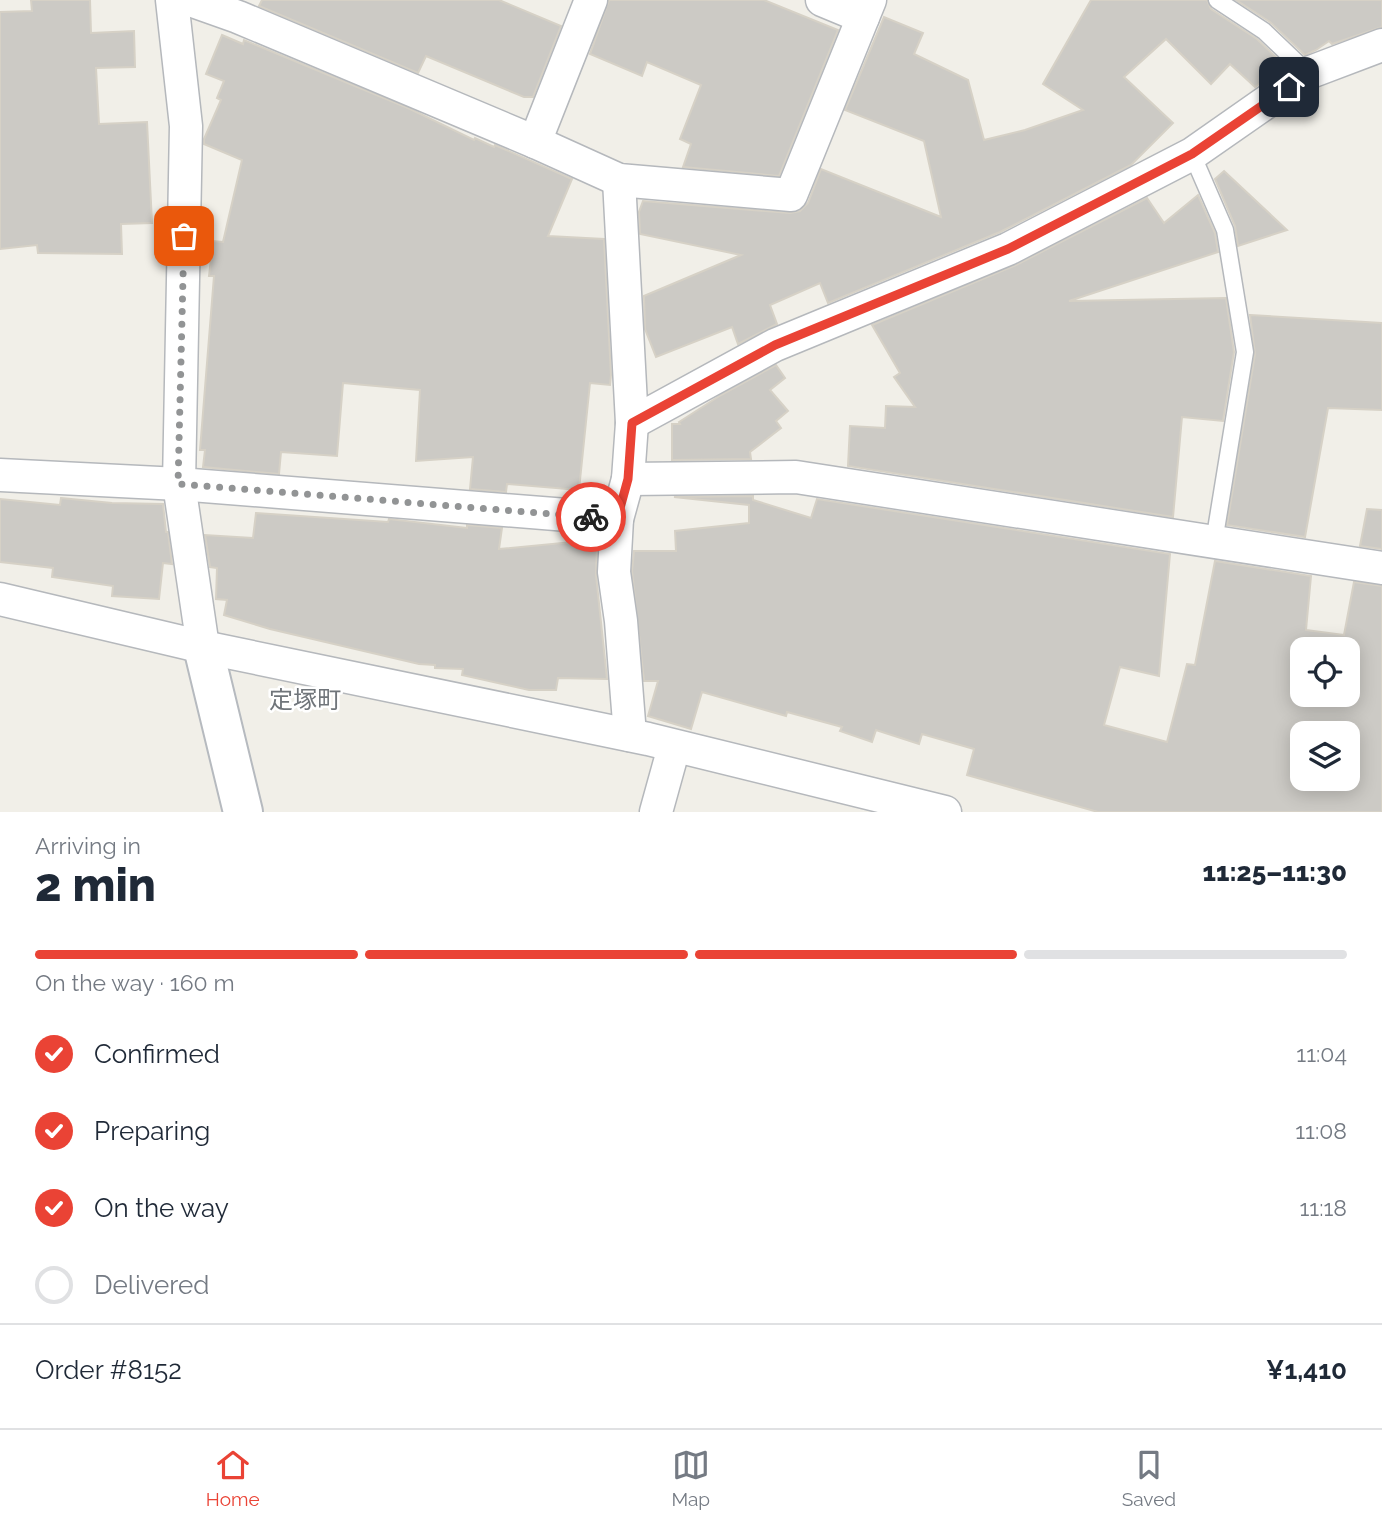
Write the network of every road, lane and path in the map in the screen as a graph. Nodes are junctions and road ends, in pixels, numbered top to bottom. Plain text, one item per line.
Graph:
1 (172, 0) edge
2 (190, 0) edge
3 (591, 0) edge
4 (822, 0) edge
5 (1217, 0) edge
6 (867, 8) edge
7 (241, 9) edge
8 (1382, 45) edge
9 (1308, 73) junction
10 (535, 142) junction
11 (1192, 154) junction
12 (619, 180) junction
13 (632, 423) junction
14 (0, 475) edge
15 (628, 479) junction
16 (178, 484) junction
17 (617, 519) junction
18 (1214, 542) junction
19 (1382, 568) edge
20 (0, 599) edge
21 (203, 647) junction
22 (630, 735) junction
23 (674, 747) junction
24 (240, 811) edge
25 (656, 812) edge
26 (945, 812) edge

1 - 16 street
2 - 7 street
3 - 10 street
4 - 6 street
5 - 9 lane
6 - 12 street
7 - 10 street
8 - 9 street
9 - 11 street
10 - 12 street
11 - 13 street
11 - 18 lane
12 - 13 street
13 - 15 street
14 - 16 street
15 - 17 street
15 - 18 street
16 - 17 street
16 - 21 street
17 - 22 street
18 - 19 street
20 - 21 street
21 - 22 street
21 - 24 street
22 - 23 street
23 - 25 street
23 - 26 street

